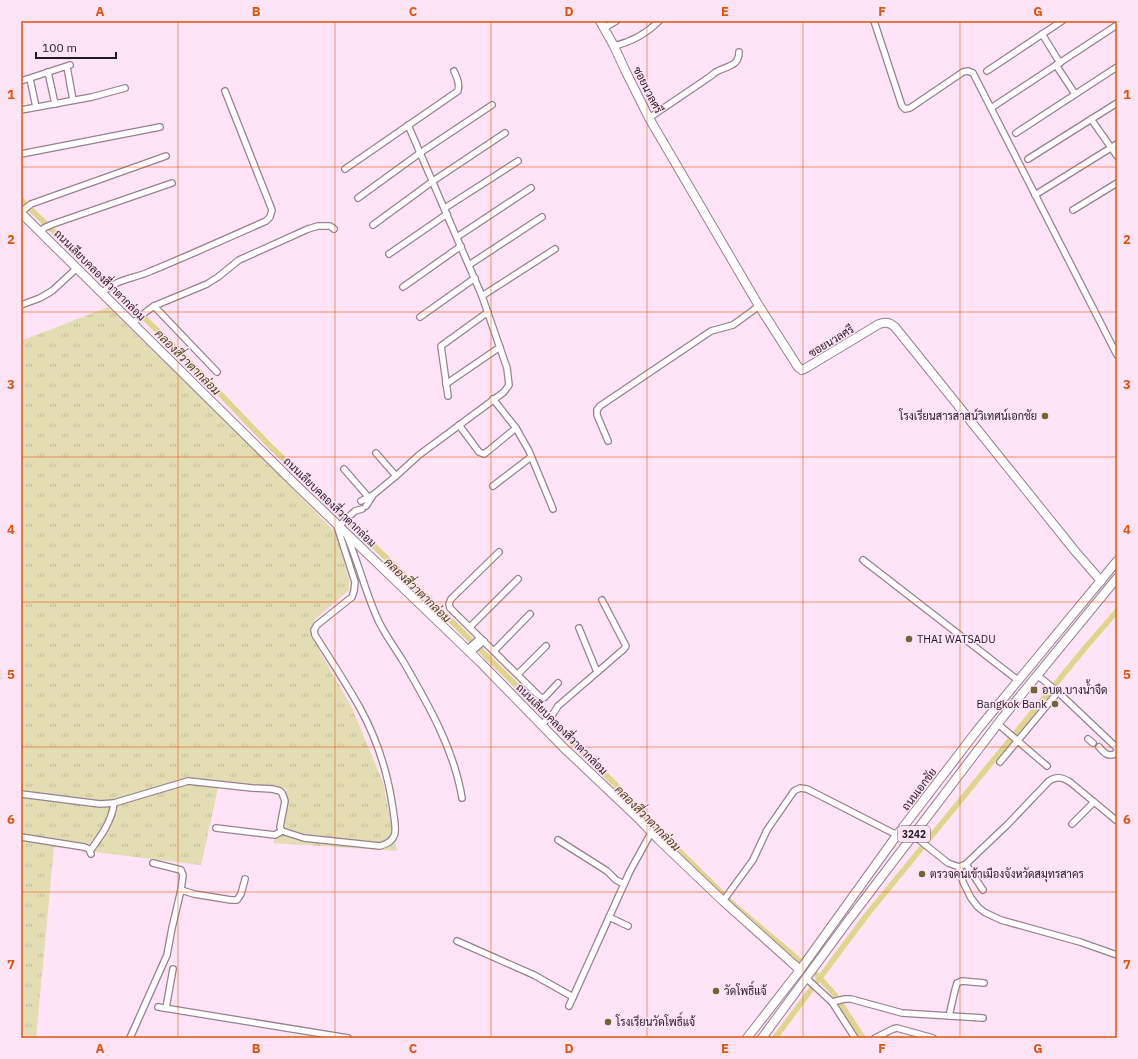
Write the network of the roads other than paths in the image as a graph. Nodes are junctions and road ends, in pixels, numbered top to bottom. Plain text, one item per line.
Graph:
1 (616, 21) edge
2 (659, 21) edge
3 (874, 21) edge
4 (1062, 21) edge
5 (602, 24) edge
6 (1117, 25) edge
7 (1042, 34) junction
8 (614, 46) junction
9 (739, 52) dead end
10 (1058, 64) junction
11 (1117, 67) edge
12 (987, 70) dead end
13 (48, 72) junction
14 (454, 72) dead end
15 (30, 79) junction
16 (21, 81) edge
17 (126, 88) dead end
18 (225, 92) dead end
19 (1076, 94) junction
20 (73, 100) junction
21 (1117, 103) edge
22 (55, 104) junction
23 (492, 105) dead end
24 (36, 107) junction
25 (991, 108) junction
26 (21, 110) edge
27 (649, 118) junction
28 (1091, 119) junction
29 (408, 125) junction
30 (160, 128) dead end
31 (505, 133) dead end
32 (1016, 133) dead end
33 (1117, 144) edge
34 (1111, 148) junction
35 (420, 153) junction
36 (21, 154) edge
37 (166, 156) dead end
38 (1117, 156) edge
39 (1028, 159) dead end
40 (518, 161) dead end
41 (345, 169) dead end
42 (433, 181) junction
43 (1117, 182) edge
44 (172, 183) dead end
45 (532, 188) dead end
46 (1035, 195) junction
47 (358, 198) dead end
48 (1073, 210) dead end
49 (22, 211) edge
50 (446, 211) junction
51 (542, 217) dead end
52 (373, 225) dead end
53 (334, 228) dead end
54 (42, 230) junction
55 (457, 237) junction
56 (461, 246) junction
57 (555, 249) dead end
58 (388, 254) dead end
59 (470, 265) junction
60 (77, 268) junction
61 (475, 278) junction
62 (403, 287) dead end
63 (104, 291) junction
64 (482, 296) junction
65 (21, 305) edge
66 (154, 306) junction
67 (759, 306) junction
68 (488, 312) junction
69 (420, 317) dead end
70 (136, 321) junction
71 (500, 347) junction
72 (1117, 355) edge
73 (217, 372) dead end
74 (446, 384) junction
75 (448, 396) dead end
76 (494, 400) junction
77 (459, 425) junction
78 (516, 428) junction
79 (608, 441) dead end
80 (376, 453) dead end
81 (531, 456) junction
82 (344, 469) dead end
83 (396, 476) junction
84 (493, 486) dead end
85 (371, 497) junction
86 (553, 509) dead end
87 (338, 525) junction
88 (345, 532) junction
89 (499, 552) dead end
90 (863, 560) dead end
91 (1117, 561) edge
92 (1117, 578) edge
93 (518, 579) dead end
94 (1101, 581) junction
95 (602, 600) dead end
96 (530, 614) dead end
97 (470, 627) junction
98 (579, 628) dead end
99 (480, 641) junction
100 (546, 646) dead end
101 (470, 650) junction
102 (494, 651) junction
103 (597, 672) junction
104 (518, 674) junction
105 (1037, 676) junction
106 (1019, 681) junction
107 (558, 683) dead end
108 (1057, 691) junction
109 (544, 723) junction
110 (998, 724) junction
111 (1016, 739) junction
112 (1088, 739) dead end
113 (971, 740) junction
114 (1093, 743) dead end
115 (980, 747) junction
116 (1099, 748) dead end
117 (1117, 748) edge
118 (1117, 752) edge
119 (1000, 762) dead end
120 (1046, 766) dead end
121 (21, 794) edge
122 (462, 798) dead end
123 (114, 802) junction
124 (1094, 802) junction
125 (1117, 821) edge
126 (1072, 824) dead end
127 (216, 828) dead end
128 (282, 831) junction
129 (651, 832) junction
130 (897, 835) junction
131 (21, 837) edge
132 (915, 837) junction
133 (558, 840) dead end
134 (153, 863) dead end
135 (966, 864) junction
136 (959, 867) junction
137 (245, 879) dead end
138 (624, 884) junction
139 (181, 890) junction
140 (983, 890) dead end
141 (724, 900) junction
142 (610, 917) junction
143 (628, 926) dead end
144 (457, 941) dead end
145 (1117, 955) edge
146 (173, 969) dead end
147 (801, 969) junction
148 (808, 977) junction
149 (984, 983) dead end
150 (574, 996) junction
151 (834, 1001) junction
152 (569, 1006) dead end
153 (158, 1007) dead end
154 (166, 1008) junction
155 (949, 1016) junction
156 (983, 1018) dead end
157 (130, 1038) edge
158 (348, 1038) edge
159 (747, 1038) edge
160 (762, 1038) edge
161 (855, 1038) edge
162 (875, 1038) edge
163 (933, 1038) edge

1 - 5 street
2 - 8 street
3 - 25 street
4 - 7 street
5 - 8 street, ซอยนวลศรี
6 - 10 street
7 - 10 street
7 - 12 street
8 - 27 street, ซอยนวลศรี
9 - 27 street
10 - 19 street
10 - 25 street
11 - 19 street
13 - 15 street
13 - 20 street
13 - 22 street
14 - 29 street
15 - 16 street
15 - 24 street
17 - 20 street
18 - 63 street
19 - 32 street
20 - 22 street
21 - 28 street
22 - 24 street
23 - 35 street
24 - 26 street
25 - 46 street
27 - 67 street, ซอยนวลศรี
28 - 34 street
28 - 39 street
29 - 35 street
29 - 41 street
30 - 36 street
31 - 42 street
33 - 34 street
34 - 38 street
34 - 46 street
35 - 42 street
35 - 47 street
37 - 49 street
40 - 50 street
42 - 50 street
42 - 52 street
43 - 48 street
44 - 54 street
45 - 55 street
46 - 72 street
49 - 54 street, ถนนเลียบคลองสี่วาตากล่อม
50 - 55 street
50 - 58 street
51 - 59 street
53 - 66 street
54 - 60 street, ถนนเลียบคลองสี่วาตากล่อม
55 - 56 street
56 - 59 street
56 - 62 street
57 - 64 street
59 - 61 street
60 - 63 street, ถนนเลียบคลองสี่วาตากล่อม
60 - 65 street
61 - 64 street
61 - 69 street
63 - 70 street, ถนนเลียบคลองสี่วาตากล่อม
64 - 68 street
66 - 70 street
66 - 73 street
67 - 79 street
67 - 94 street, ซอยนวลศรี
68 - 71 street
68 - 74 street
70 - 87 street, ถนนเลียบคลองสี่วาตากล่อม
71 - 74 street
71 - 76 street
74 - 75 street
76 - 77 street
76 - 78 street
77 - 78 street
77 - 83 street
78 - 81 street
80 - 83 street
81 - 84 street
81 - 86 street
82 - 85 street
83 - 85 street
85 - 87 street
87 - 88 street, ถนนเลียบคลองสี่วาตากล่อม
87 - 128 street
88 - 101 street, ถนนเลียบคลองสี่วาตากล่อม
88 - 122 street
89 - 97 street
90 - 106 street
91 - 94 street, ถนนเอกชัย / 3242
92 - 105 street, ถนนเอกชัย / 3242
93 - 97 street
94 - 106 street, ถนนเอกชัย / 3242
95 - 103 street
96 - 102 street
97 - 99 street
98 - 103 street
99 - 101 street
99 - 102 street
100 - 104 street
101 - 109 street, ถนนเลียบคลองสี่วาตากล่อม
102 - 104 street
103 - 109 street
104 - 107 street
105 - 108 street
105 - 110 street, ถนนเอกชัย / 3242
106 - 113 street, ถนนเอกชัย / 3242
108 - 111 street
108 - 117 street
109 - 129 street, ถนนเลียบคลองสี่วาตากล่อม
110 - 111 street
110 - 115 street, ถนนเอกชัย / 3242
111 - 119 street
111 - 120 street
112 - 114 street
113 - 115 street
113 - 130 street, ถนนเอกชัย / 3242
115 - 132 street, ถนนเอกชัย / 3242
116 - 118 street
121 - 123 street
123 - 128 street
123 - 131 street
124 - 125 street
124 - 126 street
124 - 135 street
127 - 128 street
129 - 138 street
129 - 141 street, ถนนเลียบคลองสี่วาตากล่อม
130 - 141 street
130 - 147 street, ถนนเอกชัย / 3242
132 - 136 street
132 - 148 street, ถนนเอกชัย / 3242
133 - 138 street
134 - 139 street
135 - 136 street
135 - 140 street
136 - 145 street
137 - 139 street
138 - 142 street
139 - 157 street
141 - 147 street, ถนนเลียบคลองสี่วาตากล่อม
142 - 143 street
142 - 150 street
144 - 150 street
146 - 154 street
147 - 159 street, ถนนเอกชัย / 3242
148 - 151 street
148 - 160 street, ถนนเอกชัย / 3242
149 - 155 street
150 - 152 street
151 - 155 street
151 - 161 street
153 - 154 street
154 - 158 street
155 - 156 street
162 - 163 street

